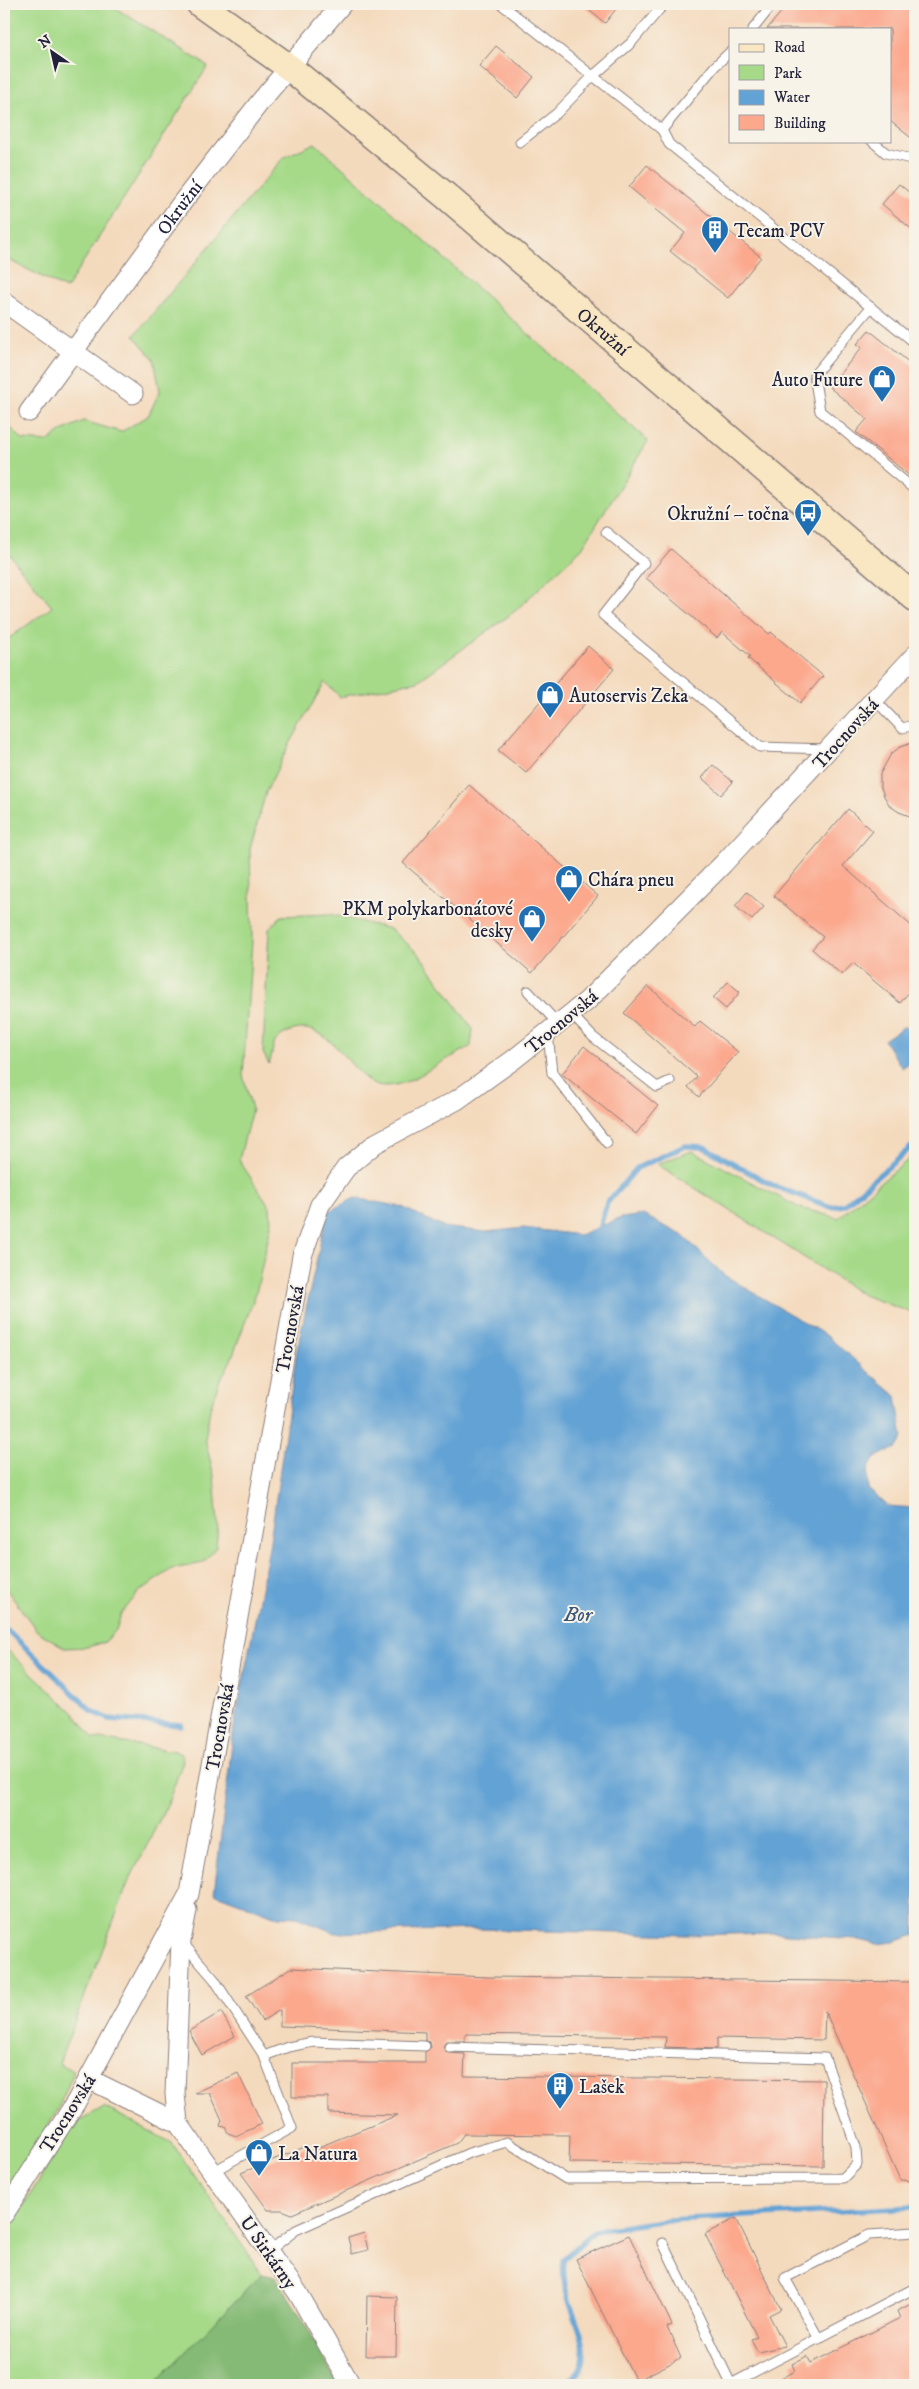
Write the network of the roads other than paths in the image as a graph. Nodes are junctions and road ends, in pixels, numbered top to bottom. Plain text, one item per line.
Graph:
1 (200, 4) edge
2 (342, 4) edge
3 (501, 4) edge
4 (664, 4) edge
5 (773, 4) edge
6 (754, 28) edge
7 (729, 53) edge
8 (290, 68) junction
9 (593, 76) junction
10 (662, 130) junction
11 (520, 142) dead end
12 (873, 142) edge
13 (915, 163) edge
14 (4, 302) edge
15 (870, 307) junction
16 (915, 343) edge
17 (73, 352) junction
18 (133, 394) dead end
19 (28, 412) dead end
20 (915, 490) edge
21 (606, 532) dead end
22 (915, 598) edge
23 (915, 655) edge
24 (875, 700) junction
25 (915, 726) edge
26 (831, 749) junction
27 (528, 991) dead end
28 (559, 1024) junction
29 (670, 1081) dead end
30 (607, 1143) dead end
31 (189, 1894) junction
32 (181, 1941) junction
33 (425, 2046) dead end
34 (449, 2047) dead end
35 (264, 2056) junction
36 (90, 2079) junction
37 (178, 2124) junction
38 (212, 2172) junction
39 (4, 2214) edge
40 (915, 2232) edge
41 (662, 2243) dead end
42 (269, 2251) junction
43 (915, 2288) edge
44 (819, 2339) junction
45 (351, 2385) edge
46 (730, 2385) edge

1 - 8 main road, Okružní
2 - 8 street
3 - 9 lane
4 - 9 lane
5 - 6 lane
7 - 10 lane
8 - 17 street, Okružní
8 - 22 main road, Okružní
9 - 10 lane
9 - 11 lane
10 - 15 lane
12 - 13 lane
14 - 17 street
15 - 16 lane
15 - 20 lane
17 - 18 street
17 - 19 street, Okružní
21 - 26 lane
23 - 24 street, Trocnovská
24 - 25 lane
24 - 26 street, Trocnovská
26 - 28 street, Trocnovská
27 - 28 lane
28 - 29 lane
28 - 30 lane
28 - 31 street, Trocnovská
31 - 32 street, U Sirkárny
31 - 36 street, Trocnovská
32 - 35 lane
32 - 37 street, U Sirkárny
33 - 35 lane
34 - 42 lane
35 - 38 lane
36 - 37 street, U Sirkárny
36 - 39 street, Trocnovská
37 - 38 street, U Sirkárny
38 - 42 street, U Sirkárny
40 - 44 lane
41 - 46 lane
42 - 45 street, U Sirkárny
43 - 44 lane
44 - 46 lane

